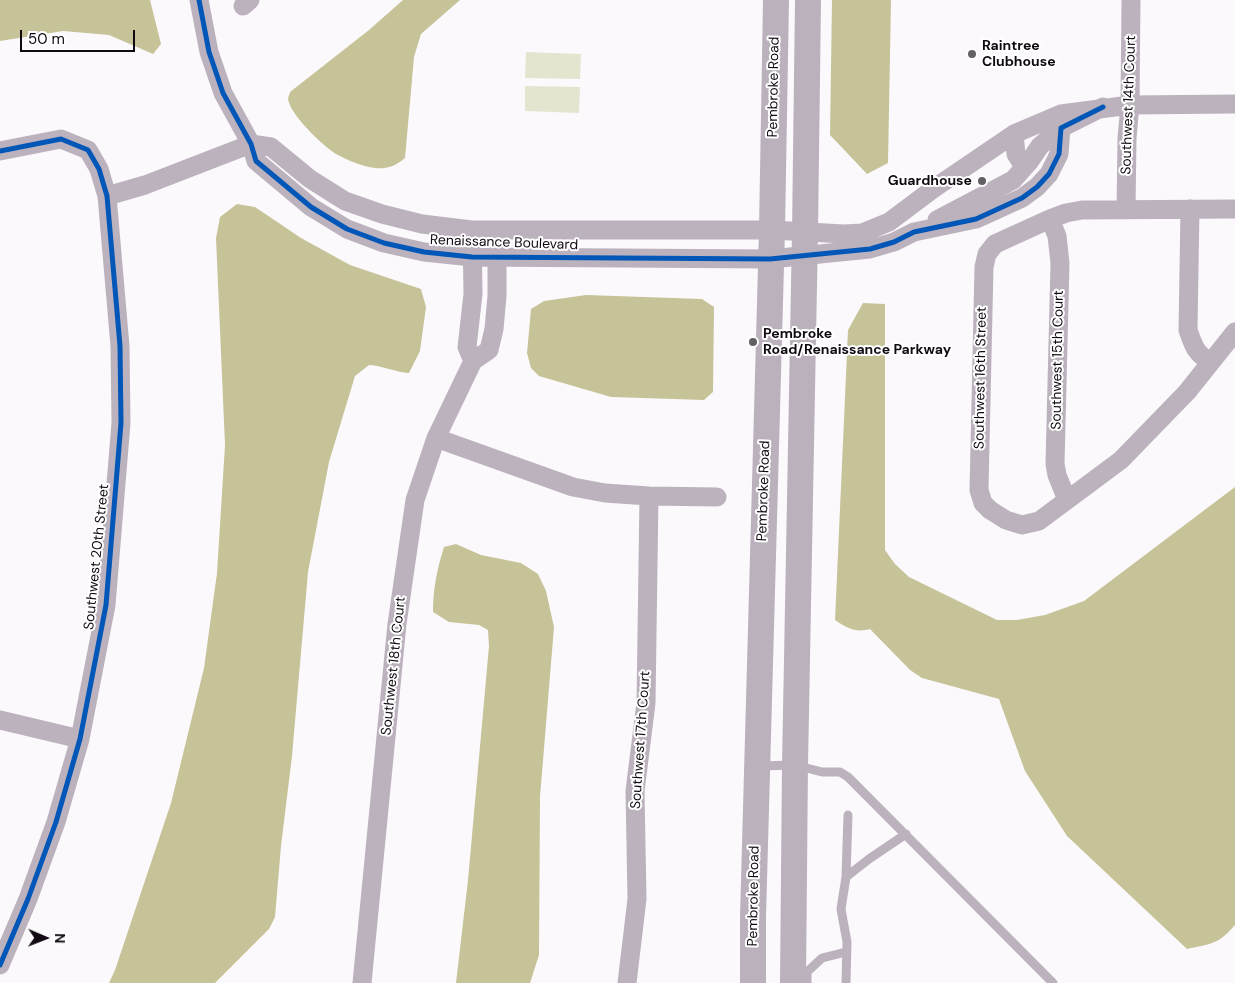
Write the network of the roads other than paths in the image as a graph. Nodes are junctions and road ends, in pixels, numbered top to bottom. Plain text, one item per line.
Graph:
1 (199, 0) edge
2 (776, 0) edge
3 (808, 0) edge
4 (1131, 0) edge
5 (1235, 104) edge
6 (1130, 105) junction
7 (1103, 107) junction
8 (1061, 128) junction
9 (1014, 134) junction
10 (252, 144) junction
11 (0, 151) edge
12 (1024, 167) junction
13 (107, 196) junction
14 (1190, 209) junction
15 (1235, 209) edge
16 (1126, 210) junction
17 (1050, 219) junction
18 (472, 230) junction
19 (497, 230) junction
20 (653, 230) junction
21 (772, 230) junction
22 (914, 232) junction
23 (805, 244) junction
24 (472, 256) junction
25 (497, 256) junction
26 (652, 259) junction
27 (770, 259) junction
28 (1235, 332) edge
29 (473, 361) junction
30 (1210, 362) junction
31 (436, 438) junction
32 (649, 496) junction
33 (717, 497) dead end
34 (1067, 500) junction
35 (0, 720) edge
36 (80, 739) junction
37 (756, 766) junction
38 (794, 766) junction
39 (848, 815) dead end
40 (906, 834) junction
41 (846, 877) junction
42 (846, 952) junction
43 (0, 965) edge
44 (362, 983) edge
45 (628, 983) edge
46 (753, 983) edge
47 (793, 983) edge
48 (807, 983) edge
49 (846, 983) edge
50 (1053, 983) edge

1 - 10 street, Renaissance Boulevard
2 - 21 main road, Pembroke Road
3 - 23 main road
4 - 6 street, Southwest 14th Court
5 - 6 street
6 - 7 street
6 - 16 street, Southwest 14th Court
7 - 8 street
7 - 9 street
8 - 12 street
8 - 22 street
9 - 12 street
9 - 23 street
10 - 13 street
10 - 18 street, Renaissance Boulevard
10 - 24 street, Renaissance Boulevard
11 - 13 street, Southwest 20th Street
12 - 22 street
13 - 36 street, Southwest 20th Street
14 - 15 street
14 - 16 street
14 - 30 street
16 - 17 street
17 - 34 street, Southwest 15th Court
17 - 34 street, Southwest 16th Street
18 - 19 street, Renaissance Boulevard
18 - 24 street
19 - 20 street, Renaissance Boulevard
19 - 25 street, Southwest 18th Court
20 - 21 street, Renaissance Boulevard
20 - 26 street
21 - 23 street, Renaissance Boulevard
21 - 27 main road, Pembroke Road
22 - 23 street
23 - 27 street, Renaissance Boulevard
23 - 38 main road
24 - 25 street, Renaissance Boulevard
24 - 29 street
25 - 26 street, Renaissance Boulevard
25 - 29 street, Southwest 18th Court
26 - 27 street, Renaissance Boulevard
27 - 37 main road, Pembroke Road
28 - 30 street
29 - 31 street, Southwest 18th Court
30 - 34 street
31 - 32 street
31 - 44 street, Southwest 18th Court
32 - 33 street
32 - 45 street, Southwest 17th Court
35 - 36 street
36 - 43 street, Southwest 20th Street
37 - 38 lane
37 - 46 main road, Pembroke Road
38 - 40 lane
38 - 47 main road
39 - 41 lane
40 - 41 lane
40 - 50 lane
41 - 42 lane
42 - 48 lane
42 - 49 lane

